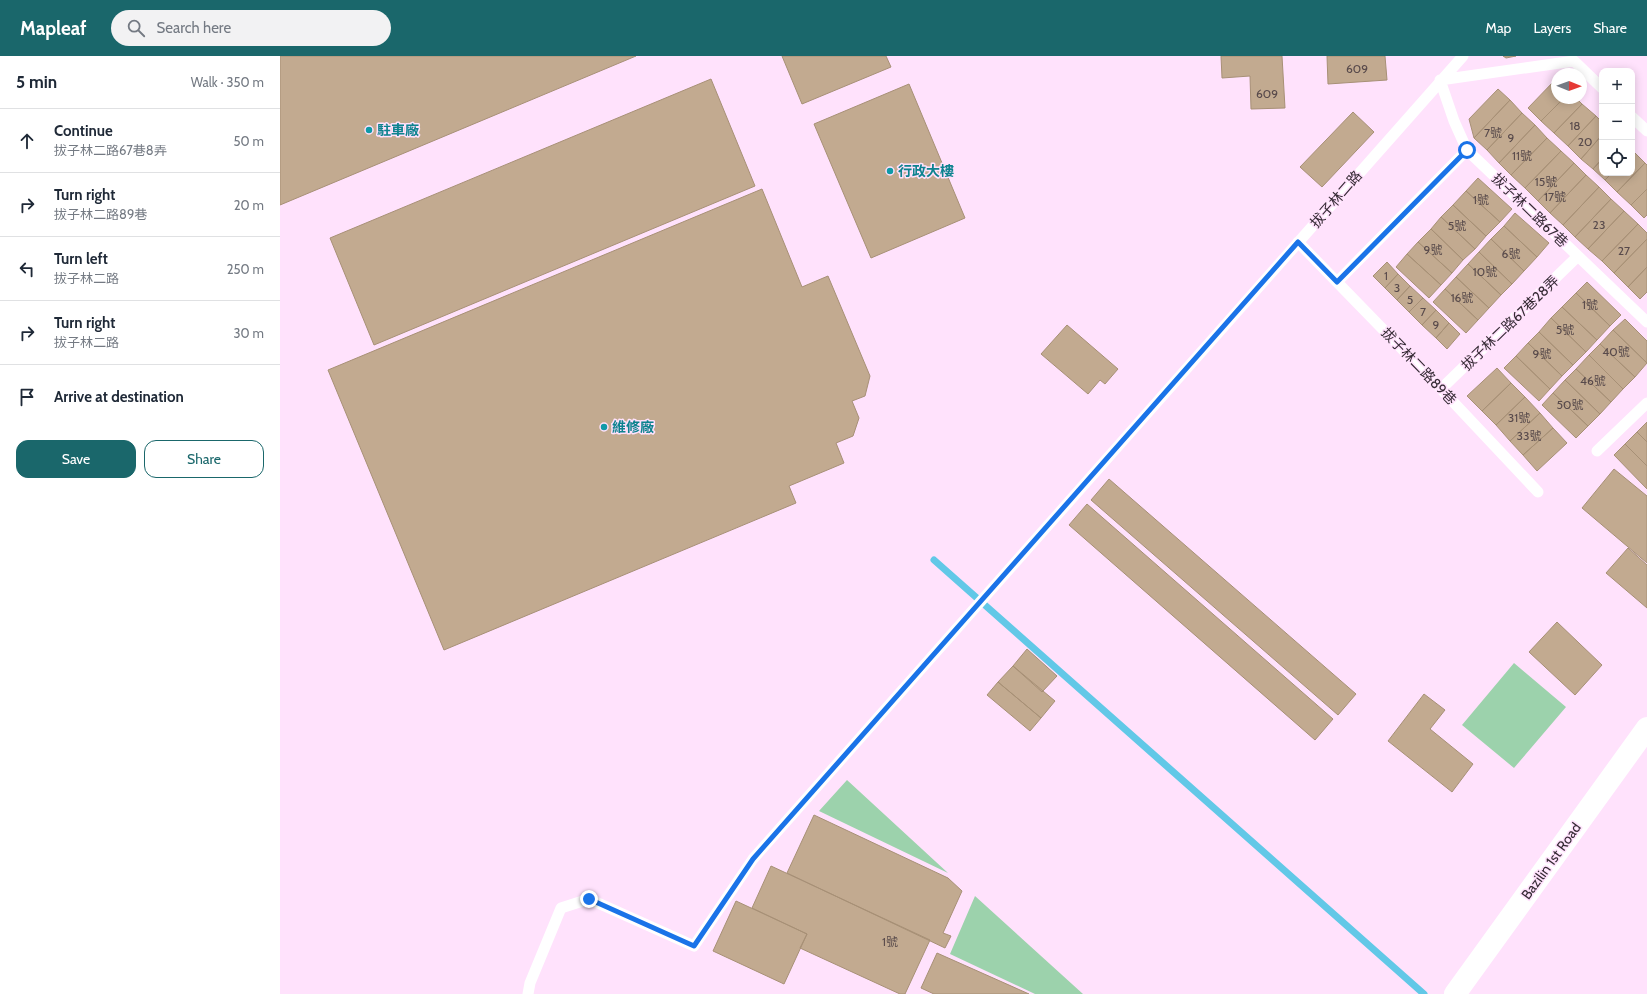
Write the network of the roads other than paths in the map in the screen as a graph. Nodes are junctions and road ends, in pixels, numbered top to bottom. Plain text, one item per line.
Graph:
1 (1463, 56) edge
2 (1574, 58) edge
3 (1440, 80) junction
4 (1599, 85) edge
5 (1635, 120) edge
6 (1647, 131) edge
7 (1467, 150) junction
8 (1298, 242) junction
9 (1578, 256) junction
10 (1337, 282) junction
11 (1647, 322) edge
12 (1441, 389) junction
13 (1647, 403) edge
14 (1597, 451) dead end
15 (1538, 492) dead end
16 (1647, 728) edge
17 (528, 994) edge
18 (1455, 994) edge

1 - 3 lane, 拔子林二路
2 - 3 lane
2 - 4 lane
3 - 7 lane, 拔子林二路67巷
3 - 8 lane, 拔子林二路
5 - 6 lane
7 - 9 lane, 拔子林二路67巷
7 - 10 lane
8 - 10 lane, 拔子林二路89巷
8 - 17 lane, 拔子林二路
9 - 11 lane, 拔子林二路67巷
9 - 12 lane, 拔子林二路67巷28弄
10 - 12 lane, 拔子林二路89巷
12 - 15 lane, 拔子林二路89巷
13 - 14 lane
16 - 18 street, Bazilin 1st Road

